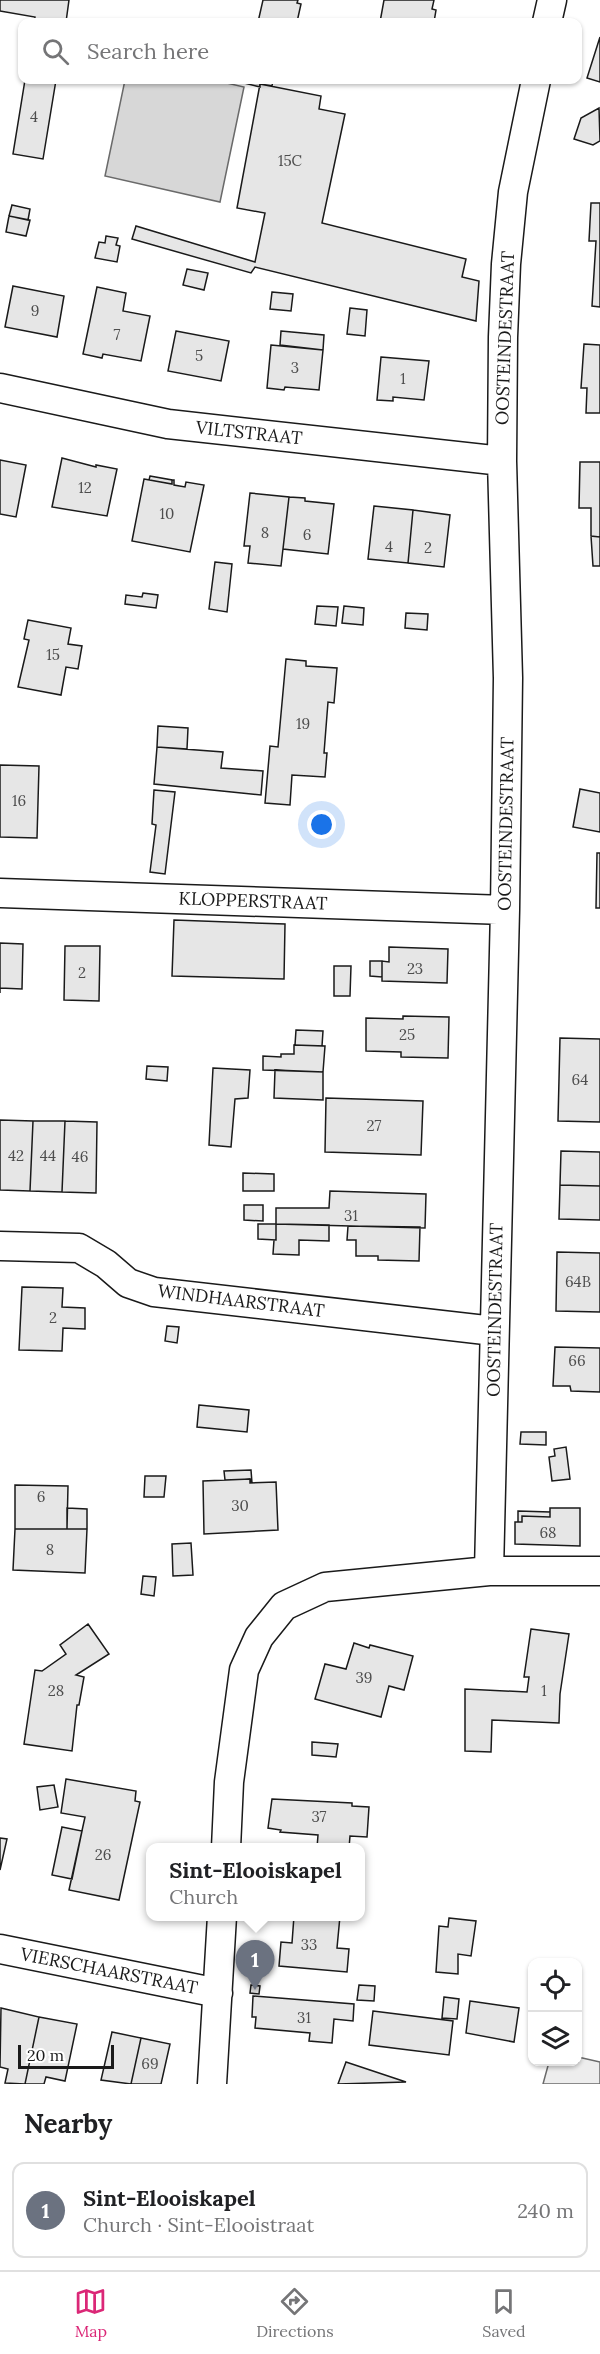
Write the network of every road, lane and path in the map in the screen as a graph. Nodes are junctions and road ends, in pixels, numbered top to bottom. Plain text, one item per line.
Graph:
1 (552, 0) edge
2 (548, 18) edge
3 (535, 84) edge
4 (0, 388) edge
5 (502, 461) junction
6 (0, 893) edge
7 (505, 909) junction
8 (0, 1246) edge
9 (494, 1331) junction
10 (489, 1571) junction
11 (600, 1571) edge
12 (226, 1843) edge
13 (222, 1921) edge
14 (0, 1949) edge
15 (218, 1993) junction
16 (212, 2084) edge

1 - 2 street
3 - 5 street, OOSTEINDESTRAAT
4 - 5 street, VILTSTRAAT
5 - 7 street, OOSTEINDESTRAAT
6 - 7 street, KLOPPERSTRAAT
7 - 9 street, OOSTEINDESTRAAT
8 - 9 street, WINDHAARSTRAAT
9 - 10 street, OOSTEINDESTRAAT
10 - 11 street
10 - 12 street
13 - 15 street
14 - 15 street, VIERSCHAARSTRAAT
15 - 16 street

